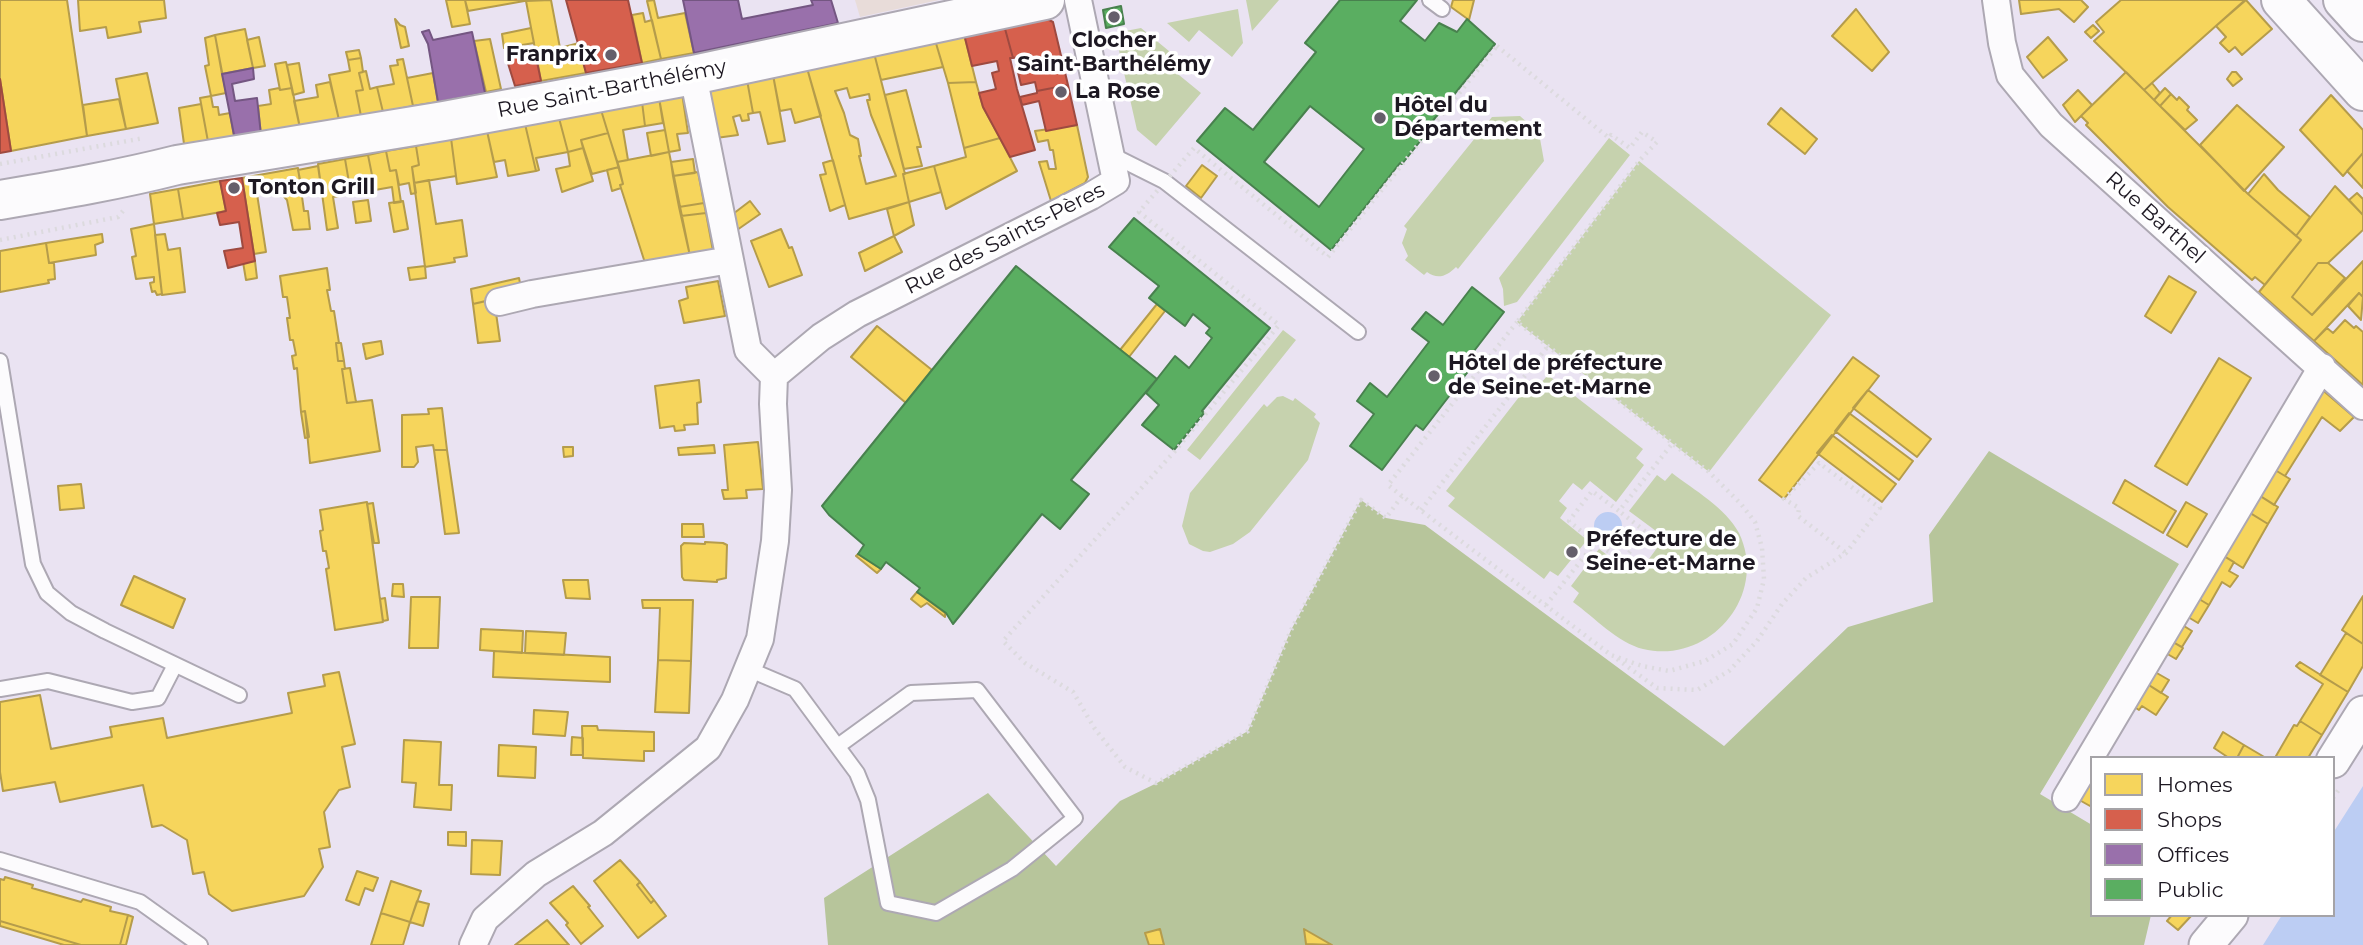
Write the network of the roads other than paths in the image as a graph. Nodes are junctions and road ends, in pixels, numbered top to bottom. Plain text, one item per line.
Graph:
1 (1045, 0) edge
2 (1077, 0) edge
3 (1996, 0) edge
4 (2281, 0) edge
5 (2343, 0) edge
6 (2363, 22) edge
7 (693, 75) junction
8 (2363, 91) edge
9 (1110, 154) junction
10 (0, 200) edge
11 (730, 260) junction
12 (499, 302) dead end
13 (1358, 332) dead end
14 (0, 361) edge
15 (2322, 367) junction
16 (774, 376) junction
17 (2363, 406) edge
18 (175, 665) junction
19 (748, 669) junction
20 (0, 689) edge
21 (239, 695) dead end
22 (2363, 713) edge
23 (838, 747) junction
24 (2091, 756) edge
25 (2090, 758) edge
26 (2335, 758) edge
27 (2066, 798) dead end
28 (0, 860) edge
29 (2229, 917) edge
30 (200, 945) edge
31 (474, 945) edge
32 (2206, 945) edge

1 - 7 main road, Rue Saint-Barthélémy
2 - 9 street, Rue des Saints-Pères
3 - 15 street, Rue Barthel
4 - 8 main road
5 - 6 main road
7 - 10 main road, Rue Saint-Barthélémy
7 - 11 street
9 - 13 lane
9 - 16 street, Rue des Saints-Pères
11 - 12 street
11 - 16 street
14 - 18 lane
15 - 17 street, Rue Barthel
15 - 24 street
16 - 19 street
18 - 20 lane
18 - 21 lane
19 - 23 lane
19 - 31 street
22 - 26 street
23 - 23 lane
25 - 27 street
28 - 30 lane
29 - 32 street

